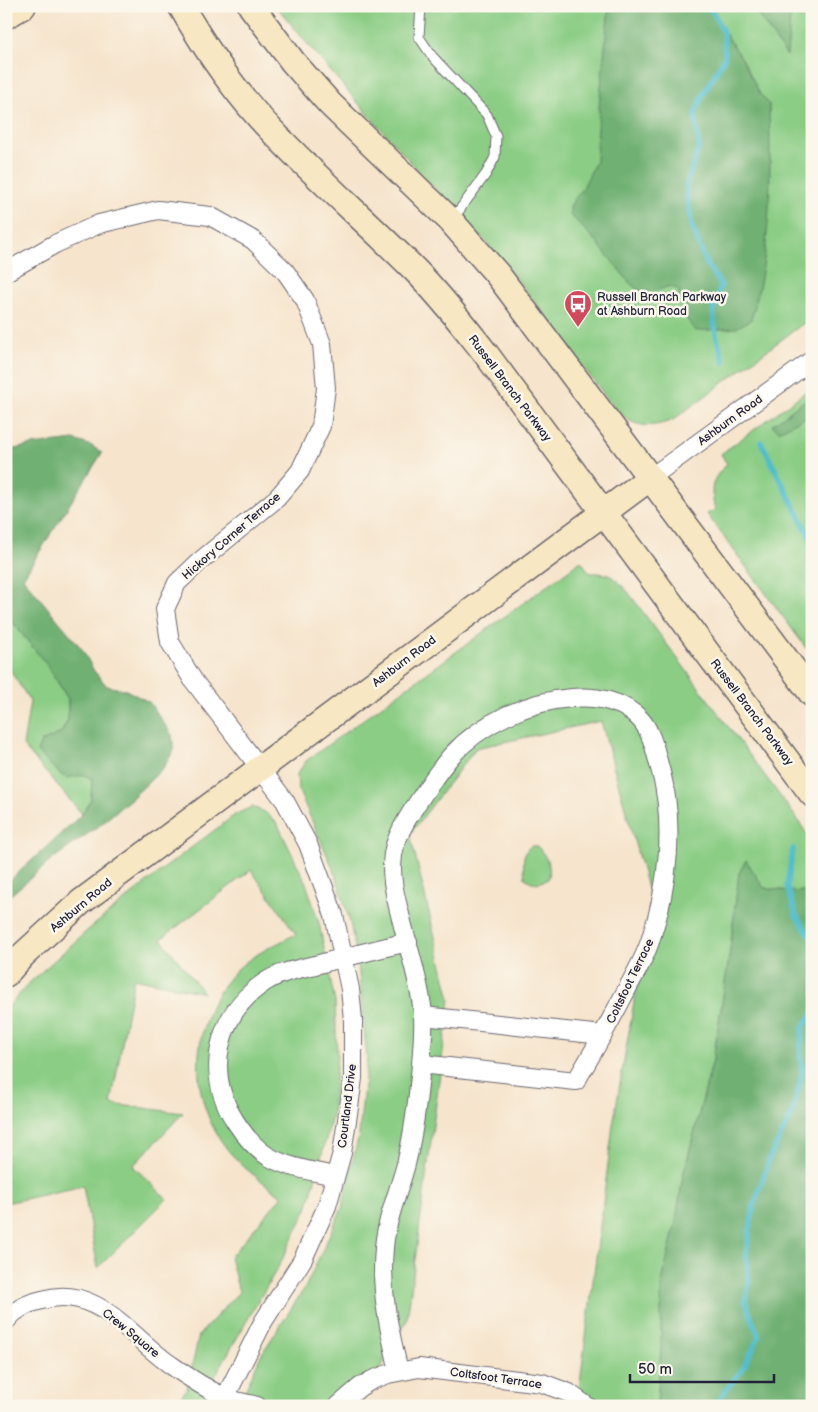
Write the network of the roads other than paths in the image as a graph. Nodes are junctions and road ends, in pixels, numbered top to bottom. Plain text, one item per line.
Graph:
1 (23, 6) edge
2 (181, 6) edge
3 (251, 6) edge
4 (421, 6) edge
5 (6, 16) edge
6 (451, 221) junction
7 (6, 272) edge
8 (812, 360) edge
9 (650, 478) junction
10 (603, 512) junction
11 (812, 694) edge
12 (260, 769) junction
13 (812, 794) edge
14 (408, 942) junction
15 (343, 958) junction
16 (6, 974) edge
17 (423, 1016) junction
18 (603, 1035) junction
19 (421, 1064) junction
20 (334, 1176) junction
21 (6, 1320) edge
22 (399, 1371) junction
23 (225, 1403) edge
24 (257, 1406) edge
25 (338, 1406) edge
26 (587, 1406) edge

1 - 5 main road
2 - 10 main road, Russell Branch Parkway
3 - 6 main road
4 - 6 lane
6 - 9 main road
7 - 12 street, Hickory Corner Terrace
8 - 9 street, Ashburn Road
9 - 10 main road, Ashburn Road
9 - 11 main road
10 - 12 main road, Ashburn Road
10 - 13 main road, Russell Branch Parkway
12 - 15 street, Courtland Drive
12 - 16 main road, Ashburn Road
14 - 15 street
14 - 17 street, Coltsfoot Terrace
14 - 18 street, Coltsfoot Terrace
15 - 20 street, Courtland Drive
15 - 20 street
17 - 18 street, Coltsfoot Terrace
17 - 19 street, Coltsfoot Terrace
18 - 19 street, Coltsfoot Terrace
19 - 22 street, Coltsfoot Terrace
20 - 23 street, Courtland Drive
21 - 23 street, Crew Square
22 - 25 street, Coltsfoot Terrace
22 - 26 street, Coltsfoot Terrace
23 - 24 street

